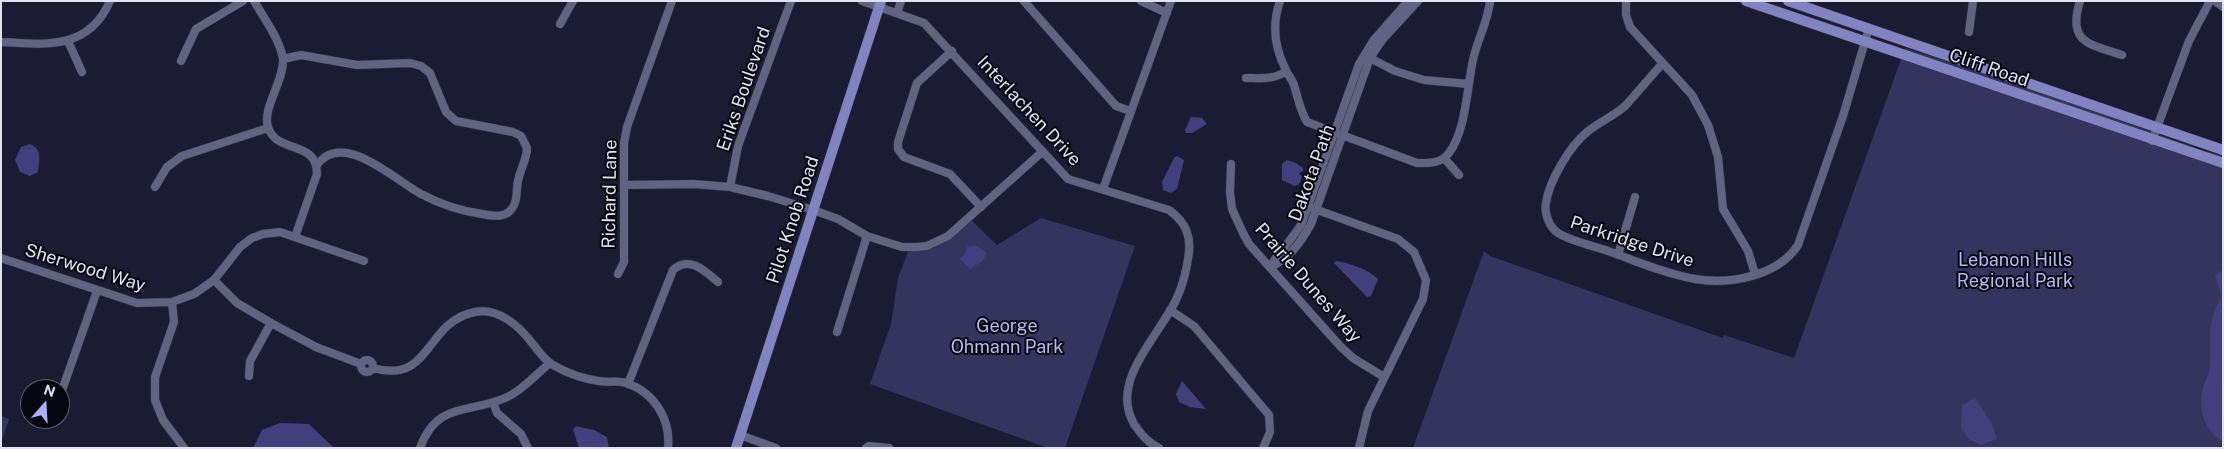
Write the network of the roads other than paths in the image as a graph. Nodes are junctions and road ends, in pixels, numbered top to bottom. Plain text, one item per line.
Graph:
1 (110, 1) edge
2 (243, 1) edge
3 (254, 1) edge
4 (573, 1) edge
5 (672, 1) edge
6 (791, 1) edge
7 (862, 1) edge
8 (901, 1) edge
9 (1024, 1) edge
10 (1141, 1) edge
11 (1172, 1) edge
12 (1280, 1) edge
13 (1408, 1) edge
14 (1418, 1) edge
15 (1490, 1) edge
16 (1626, 1) edge
17 (1746, 1) edge
18 (1788, 1) edge
19 (1973, 1) edge
20 (2079, 1) edge
21 (2210, 1) edge
22 (2214, 1) edge
23 (880, 4) edge
24 (1805, 4) edge
25 (2223, 6) edge
26 (898, 13) junction
27 (1167, 13) junction
28 (560, 24) dead end
29 (1869, 28) junction
30 (1969, 32) dead end
31 (68, 41) junction
32 (1, 42) edge
33 (1865, 43) junction
34 (952, 51) junction
35 (2122, 55) dead end
36 (1367, 57) junction
37 (283, 59) junction
38 (181, 61) dead end
39 (1663, 63) junction
40 (1286, 71) junction
41 (82, 72) dead end
42 (1246, 78) dead end
43 (1468, 84) junction
44 (1130, 111) junction
45 (268, 128) junction
46 (2156, 129) junction
47 (1339, 134) junction
48 (2152, 141) junction
49 (2223, 150) edge
50 (1042, 152) junction
51 (1444, 158) junction
52 (1231, 164) dead end
53 (2223, 164) edge
54 (317, 165) junction
55 (1459, 175) dead end
56 (624, 185) junction
57 (155, 187) dead end
58 (730, 187) junction
59 (1103, 189) junction
60 (1635, 197) dead end
61 (981, 207) junction
62 (1313, 208) junction
63 (813, 210) junction
64 (868, 236) junction
65 (295, 237) junction
66 (1618, 255) junction
67 (1, 258) edge
68 (364, 261) dead end
69 (1270, 267) junction
70 (618, 274) dead end
71 (1755, 274) junction
72 (214, 280) junction
73 (718, 282) dead end
74 (97, 291) junction
75 (172, 302) junction
76 (1170, 310) junction
77 (271, 323) junction
78 (836, 332) dead end
79 (550, 363) junction
80 (249, 376) dead end
81 (1384, 377) junction
82 (66, 379) edge
83 (628, 384) junction
84 (493, 402) junction
85 (740, 435) junction
86 (184, 448) edge
87 (420, 448) edge
88 (528, 448) edge
89 (668, 448) edge
90 (736, 448) edge
91 (776, 448) edge
92 (866, 448) edge
93 (889, 448) edge
94 (1159, 448) edge
95 (1263, 448) edge
96 (1359, 448) edge

1 - 31 street
2 - 38 street
3 - 37 street
4 - 28 street
5 - 56 street, Richard Lane
6 - 58 street, Eriks Boulevard
7 - 23 street, Interlachen Drive
8 - 26 street
9 - 44 street
10 - 27 street
11 - 27 street
12 - 40 street
13 - 36 street, Dakota Path
14 - 36 street, Dakota Path
15 - 43 street
16 - 39 street
17 - 33 main road, Cliff Road
18 - 24 main road, Cliff Road
19 - 30 street
20 - 35 street
21 - 46 street
22 - 25 street
23 - 26 street, Interlachen Drive
23 - 63 main road, Pilot Knob Road
24 - 29 main road, Cliff Road
26 - 34 street, Interlachen Drive
27 - 44 street
29 - 33 street, Parkridge Drive
29 - 46 main road, Cliff Road
31 - 32 street
31 - 41 street
33 - 48 main road, Cliff Road
33 - 71 street, Parkridge Drive
34 - 50 street, Interlachen Drive
34 - 61 street
36 - 43 street
36 - 47 street, Dakota Path
37 - 45 street
37 - 54 street
39 - 66 street, Parkridge Drive
39 - 71 street
40 - 42 street
40 - 47 street
43 - 51 street
44 - 59 street
45 - 54 street
45 - 57 street
46 - 48 street
46 - 49 main road, Cliff Road
47 - 51 street
47 - 62 street, Dakota Path
48 - 53 main road, Cliff Road
50 - 59 street, Interlachen Drive
50 - 61 street
51 - 55 street
52 - 69 street, Prairie Dunes Way
54 - 65 street
56 - 58 street
56 - 70 street, Richard Lane
58 - 63 street
59 - 76 street, Interlachen Drive
60 - 66 street
61 - 64 street
62 - 69 street, Dakota Path
62 - 81 street
63 - 64 street
63 - 85 main road, Pilot Knob Road
64 - 78 street
65 - 68 street
65 - 72 street, Sherwood Way
66 - 71 street, Parkridge Drive
67 - 74 street, Sherwood Way
69 - 81 street, Prairie Dunes Way
72 - 75 street, Sherwood Way
72 - 77 street
73 - 83 street
74 - 75 street, Sherwood Way
74 - 82 street
75 - 86 street
76 - 94 street, Interlachen Drive
76 - 95 street
77 - 79 street
77 - 80 street
79 - 83 street
79 - 84 street
81 - 96 street
83 - 89 street
84 - 87 street
84 - 88 street
85 - 90 main road, Pilot Knob Road
85 - 91 street
92 - 93 street

